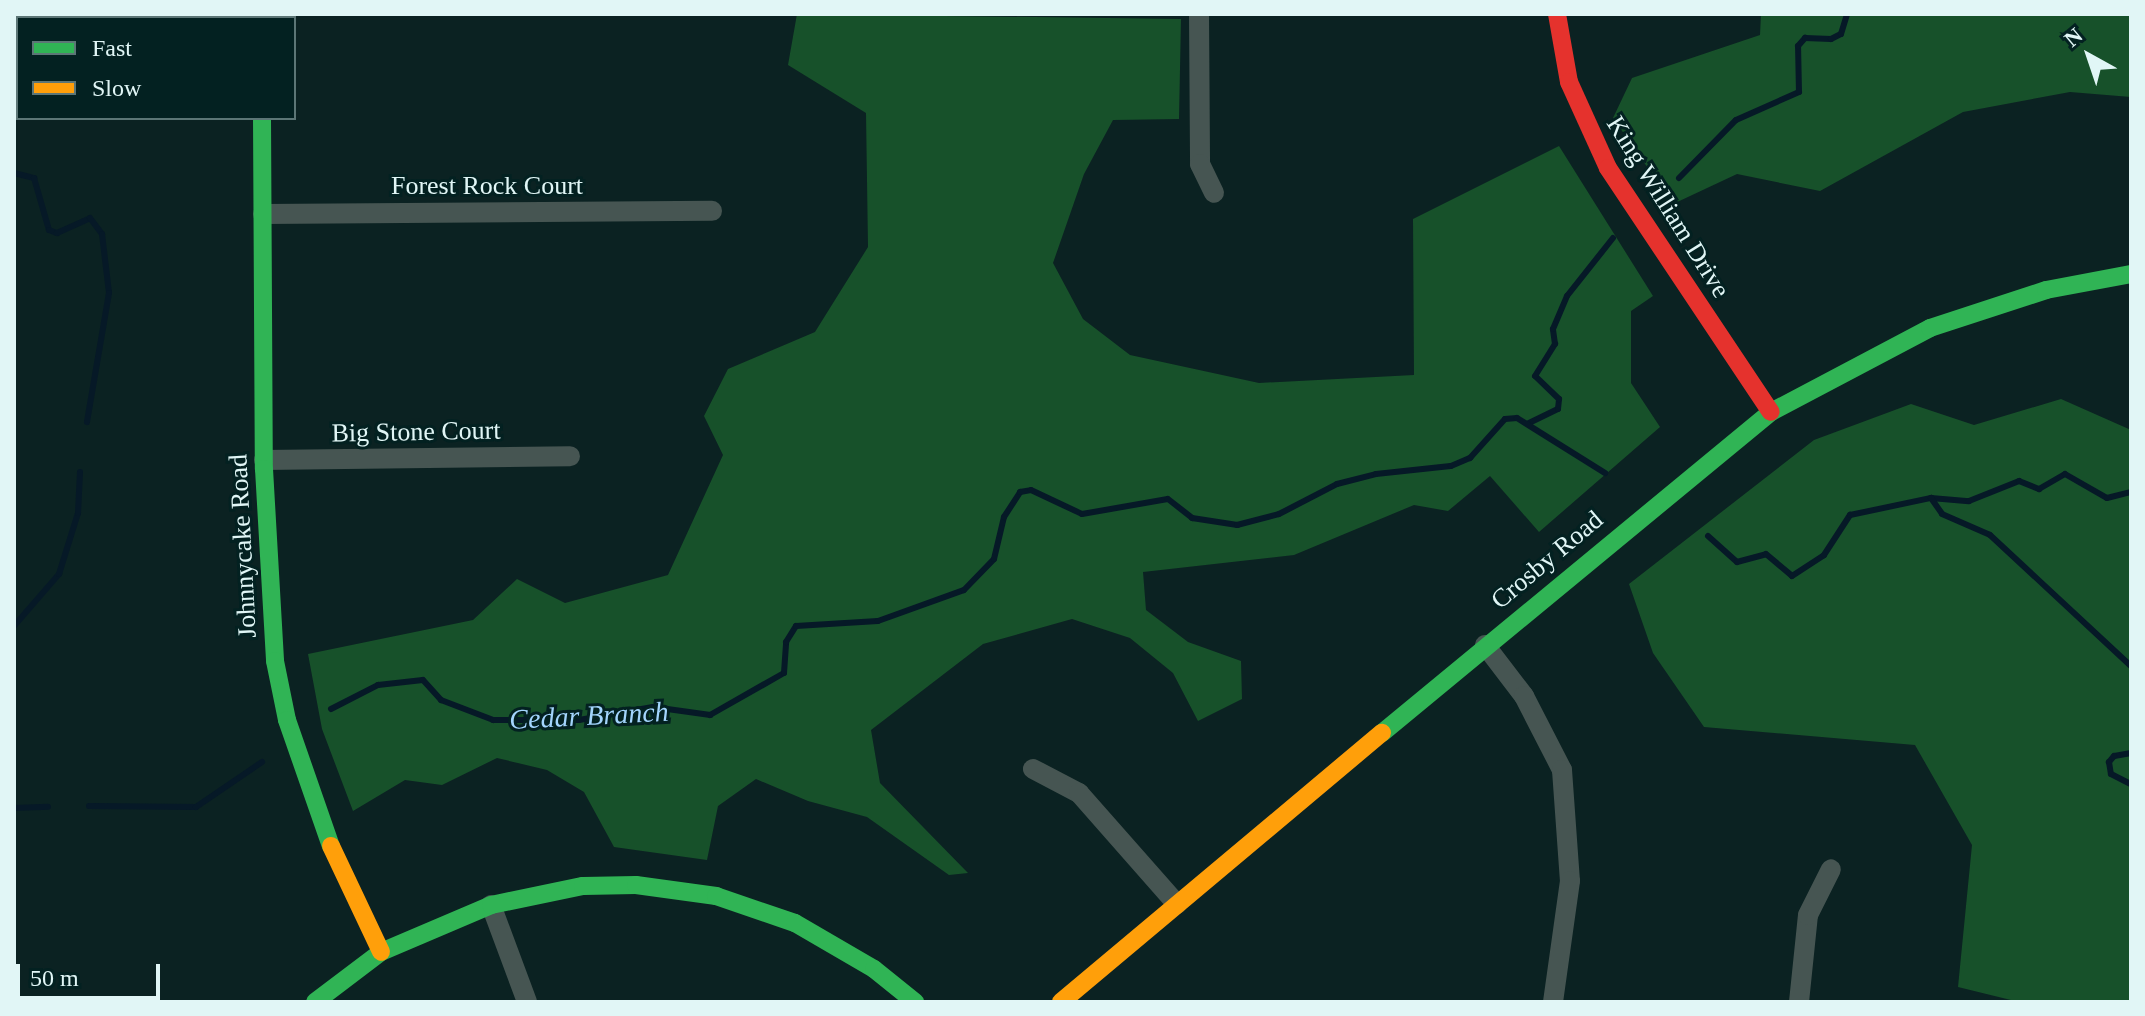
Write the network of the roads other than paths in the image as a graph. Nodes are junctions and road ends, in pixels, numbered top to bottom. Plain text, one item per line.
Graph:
1 (1199, 14) edge
2 (1557, 14) edge
3 (262, 120) edge
4 (1214, 193) dead end
5 (712, 211) dead end
6 (263, 214) junction
7 (2131, 274) edge
8 (1771, 412) junction
9 (570, 456) dead end
10 (264, 460) junction
11 (1485, 645) junction
12 (1033, 769) dead end
13 (1831, 869) dead end
14 (1177, 904) junction
15 (491, 905) junction
16 (381, 952) junction
17 (315, 1002) edge
18 (527, 1002) edge
19 (915, 1002) edge
20 (1061, 1002) edge
21 (1553, 1002) edge
22 (1799, 1002) edge

1 - 4 street
2 - 8 street, King William Drive
3 - 6 street, Johnnycake Road
5 - 6 street, Forest Rock Court
6 - 10 street, Johnnycake Road
7 - 8 street, Crosby Road
8 - 11 street, Crosby Road
9 - 10 street, Big Stone Court
10 - 16 street, Johnnycake Road
11 - 14 street, Crosby Road
11 - 21 street
12 - 14 street
13 - 22 street
14 - 20 street, Crosby Road
15 - 16 street
15 - 18 street
15 - 19 street
16 - 17 street

